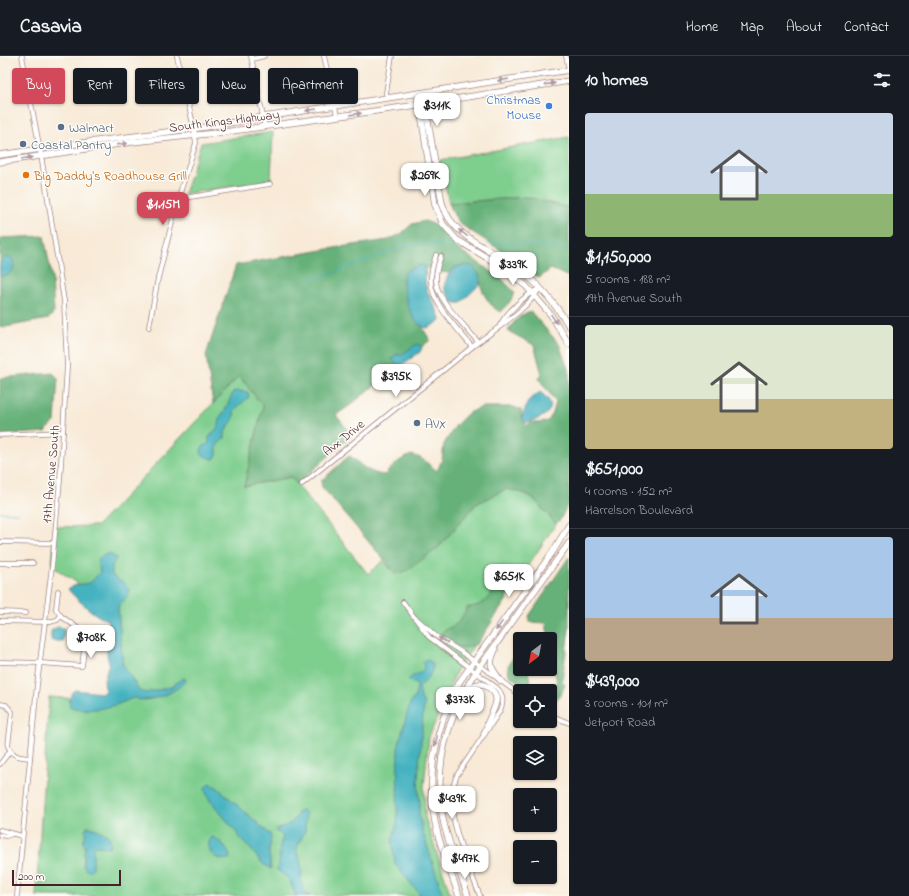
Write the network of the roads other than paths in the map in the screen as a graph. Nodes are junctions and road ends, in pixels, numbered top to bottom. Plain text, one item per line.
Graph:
1 (22, 56) edge
2 (177, 56) edge
3 (264, 56) edge
4 (324, 56) edge
5 (392, 56) edge
6 (566, 56) edge
7 (252, 57) edge
8 (569, 70) edge
9 (569, 81) edge
10 (420, 94) junction
11 (387, 98) junction
12 (422, 104) junction
13 (334, 106) junction
14 (337, 116) junction
15 (264, 117) junction
16 (266, 127) junction
17 (194, 128) junction
18 (194, 136) junction
19 (40, 149) junction
20 (0, 155) edge
21 (41, 155) junction
22 (0, 162) edge
23 (270, 184) dead end
24 (178, 199) junction
25 (436, 255) dead end
26 (441, 256) dead end
27 (540, 288) junction
28 (533, 294) junction
29 (448, 305) junction
30 (442, 309) junction
31 (569, 326) edge
32 (149, 327) dead end
33 (478, 342) junction
34 (569, 344) edge
35 (472, 347) junction
36 (63, 432) junction
37 (0, 435) edge
38 (302, 484) dead end
39 (569, 525) edge
40 (0, 542) edge
41 (54, 543) junction
42 (569, 543) edge
43 (0, 563) edge
44 (33, 563) dead end
45 (58, 591) dead end
46 (404, 602) dead end
47 (0, 612) edge
48 (26, 613) dead end
49 (61, 616) junction
50 (414, 616) junction
51 (0, 621) edge
52 (46, 622) junction
53 (501, 638) junction
54 (473, 661) junction
55 (0, 662) edge
56 (40, 663) junction
57 (480, 666) junction
58 (469, 667) junction
59 (476, 672) junction
60 (501, 681) junction
61 (513, 690) edge
62 (462, 694) junction
63 (0, 704) edge
64 (557, 718) edge
65 (569, 723) edge
66 (484, 734) junction
67 (10, 751) junction
68 (30, 758) junction
69 (0, 764) edge
70 (0, 830) edge
71 (0, 834) edge
72 (12, 834) junction
73 (22, 836) junction
74 (16, 896) edge
75 (459, 896) edge
76 (468, 896) edge
77 (480, 896) edge

1 - 19 street, 17th Avenue South
2 - 17 street
3 - 7 street
4 - 13 street
5 - 11 street
6 - 8 street
7 - 15 street
8 -> 10 main road, South Kings Highway
12 -> 9 main road, South Kings Highway
10 - 11 main road, South Kings Highway
10 - 12 main road
11 - 13 main road, South Kings Highway
14 -> 12 main road, South Kings Highway
27 -> 12 main road
12 - 28 main road
13 - 14 street
13 -> 15 main road, South Kings Highway
14 - 16 main road, South Kings Highway
15 - 16 street
15 - 17 main road, South Kings Highway
16 - 18 main road, South Kings Highway
17 - 18 street
17 - 19 main road, South Kings Highway
21 -> 18 main road, South Kings Highway
18 - 24 street
19 - 20 main road, South Kings Highway
19 - 21 street, 17th Avenue South
22 -> 21 main road, South Kings Highway
21 - 36 street, 17th Avenue South
23 - 24 street
24 - 32 street
25 - 30 street
26 - 29 street
27 - 28 street, Avx Drive
27 - 31 main road
28 - 33 street, Avx Drive
28 -> 34 main road
29 - 30 street
29 - 33 street
30 - 35 street
33 - 35 street, Avx Drive
35 - 38 street, Avx Drive
36 - 37 street
36 - 41 street, 17th Avenue South
39 -> 54 main road
40 - 41 street
41 - 52 street, 17th Avenue South
42 - 53 main road
43 - 44 street
45 - 49 street
46 - 50 street
47 - 48 street
49 - 52 street
49 - 56 street
54 -> 50 street
50 - 58 street
51 - 52 street
52 - 56 street, 17th Avenue South
53 - 57 main road
53 - 60 main road
54 - 57 street
54 - 58 main road
55 - 56 street
56 - 68 street, 17th Avenue South
57 - 59 main road
57 - 60 street
58 - 59 street
58 -> 75 main road
59 - 62 main road
59 - 66 street
60 - 61 street
62 - 66 main road
62 - 76 main road
63 - 67 street
64 - 65 street
66 - 77 street
67 - 68 street
67 - 69 street
68 - 73 street, 17th Avenue South
70 - 72 street
71 - 72 street
72 - 73 street
73 - 74 street, 17th Avenue South

